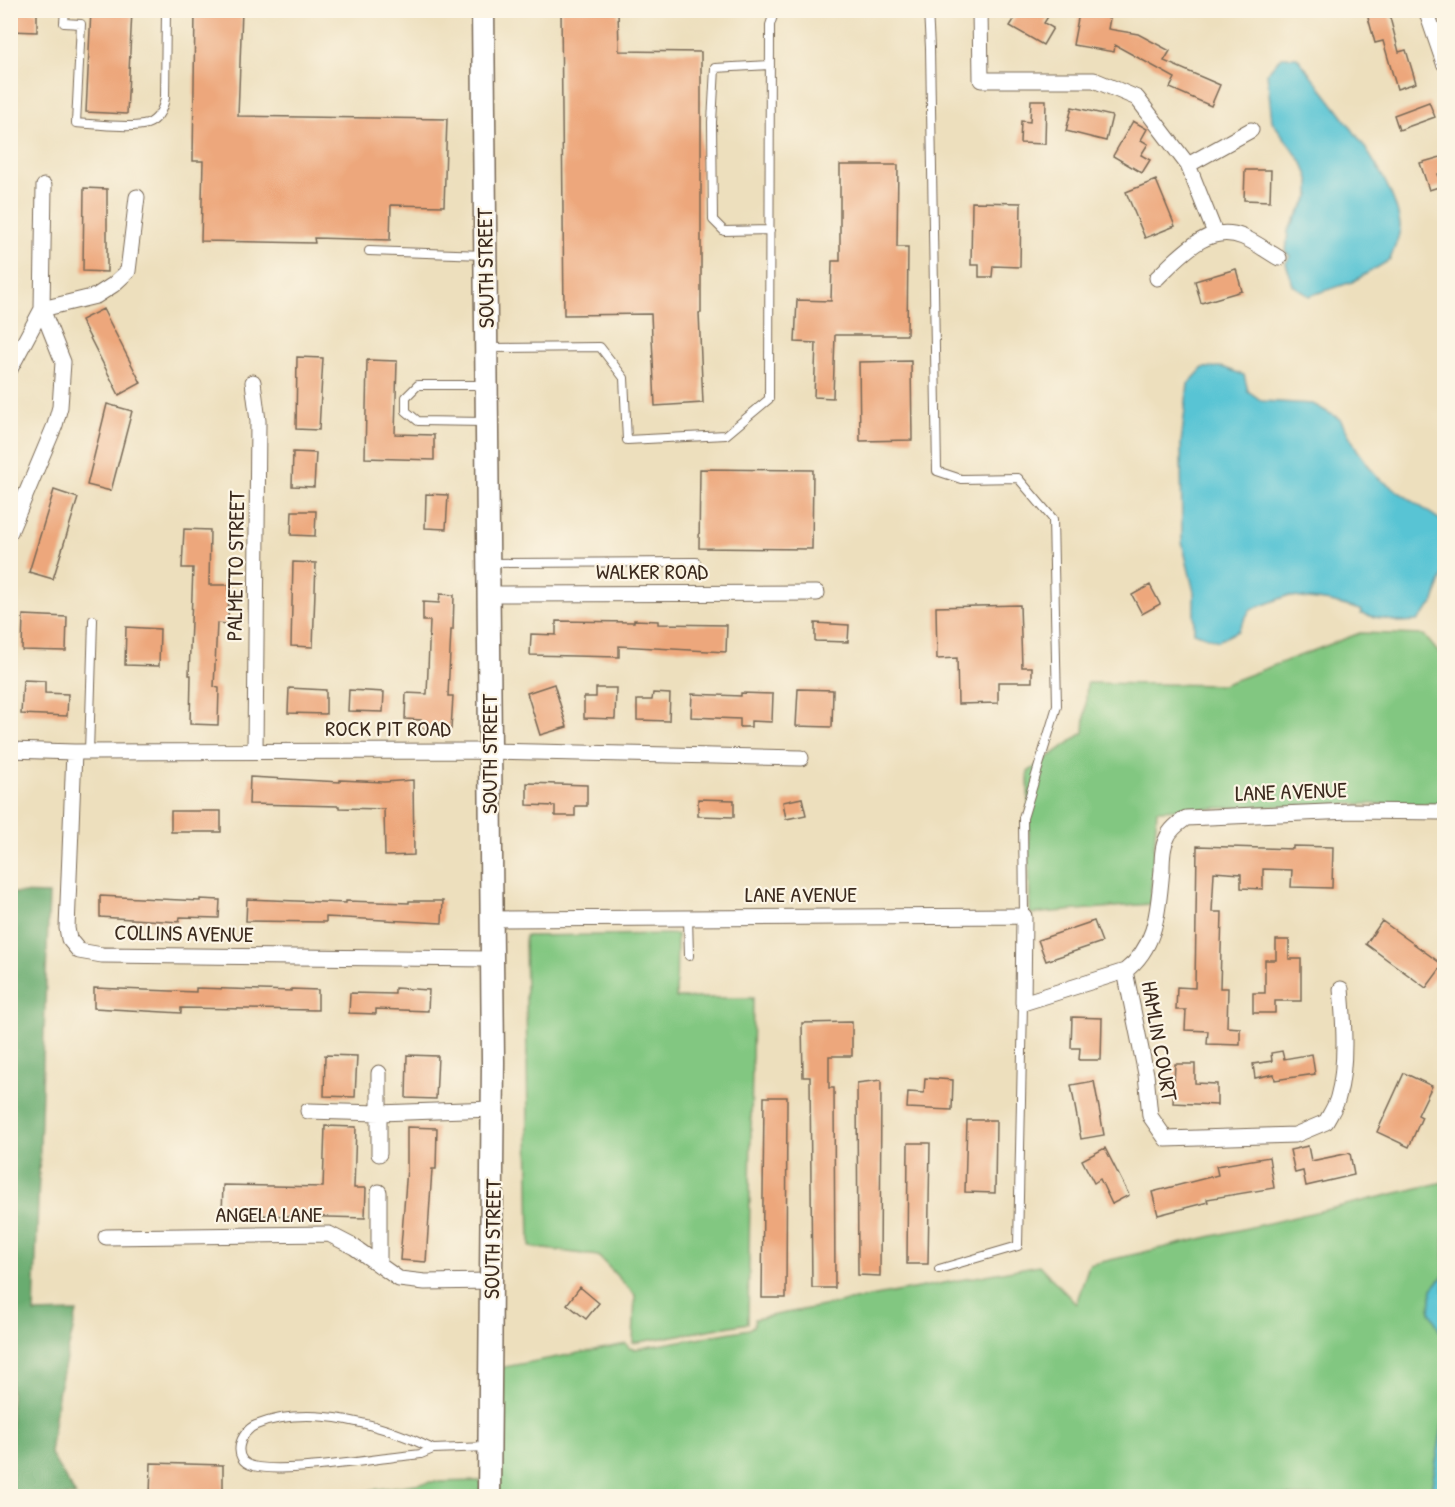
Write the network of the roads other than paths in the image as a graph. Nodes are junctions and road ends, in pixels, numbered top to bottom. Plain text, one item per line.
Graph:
1 (65, 10) edge
2 (166, 10) edge
3 (483, 10) edge
4 (775, 10) edge
5 (928, 10) edge
6 (980, 10) edge
7 (1426, 10) edge
8 (1444, 63) edge
9 (770, 65) junction
10 (1251, 129) dead end
11 (1188, 165) junction
12 (44, 186) dead end
13 (136, 196) dead end
14 (770, 230) junction
15 (1215, 233) junction
16 (369, 251) dead end
17 (485, 255) junction
18 (1279, 258) dead end
19 (1157, 278) dead end
20 (42, 309) junction
21 (486, 348) junction
22 (10, 369) edge
23 (253, 382) dead end
24 (486, 385) junction
25 (486, 422) junction
26 (10, 532) edge
27 (696, 562) dead end
28 (488, 563) junction
29 (817, 593) dead end
30 (488, 594) junction
31 (93, 620) dead end
32 (10, 750) edge
33 (489, 750) junction
34 (255, 751) junction
35 (81, 752) junction
36 (801, 758) dead end
37 (1444, 812) edge
38 (1024, 916) junction
39 (688, 917) junction
40 (491, 919) junction
41 (689, 956) dead end
42 (491, 959) junction
43 (1125, 970) junction
44 (1341, 989) dead end
45 (1023, 1003) junction
46 (379, 1073) dead end
47 (493, 1109) junction
48 (308, 1111) dead end
49 (379, 1113) junction
50 (379, 1154) dead end
51 (379, 1192) dead end
52 (106, 1238) dead end
53 (380, 1265) junction
54 (939, 1269) dead end
55 (491, 1281) junction
56 (490, 1448) junction
57 (433, 1449) junction
58 (489, 1497) edge

1 - 2 lane
3 - 17 main road, SOUTH STREET
4 - 9 lane
5 - 38 lane
6 - 11 street
7 - 8 street
9 - 14 lane
9 - 14 lane
10 - 11 street
11 - 15 street
12 - 20 street
13 - 20 street
14 - 21 lane
15 - 18 street
15 - 19 street
16 - 17 lane
17 - 21 main road, SOUTH STREET
20 - 22 street
20 - 26 street
21 - 24 main road, SOUTH STREET
23 - 34 street, PALMETTO STREET
24 - 25 main road, SOUTH STREET
24 - 25 lane
25 - 28 main road, SOUTH STREET
27 - 28 lane
28 - 30 main road, SOUTH STREET
29 - 30 street, WALKER ROAD
30 - 33 main road, SOUTH STREET
31 - 35 lane
32 - 35 street, ROCK PIT ROAD
33 - 34 street, ROCK PIT ROAD
33 - 36 street, ROCK PIT ROAD
33 - 40 main road, SOUTH STREET
34 - 35 street, ROCK PIT ROAD
35 - 42 street, COLLINS AVENUE
37 - 43 street, LANE AVENUE
38 - 39 street, LANE AVENUE
38 - 45 street
39 - 40 street, LANE AVENUE
39 - 41 lane
40 - 42 main road, SOUTH STREET
42 - 47 main road, SOUTH STREET
43 - 44 street, HAMLIN COURT
43 - 45 street
45 - 54 lane
46 - 49 street
47 - 49 street
47 - 55 main road, SOUTH STREET
48 - 49 street
49 - 50 street
51 - 53 street
52 - 53 street, ANGELA LANE
53 - 55 street, ANGELA LANE
55 - 56 main road, SOUTH STREET
56 - 57 lane
56 - 58 main road, SOUTH STREET
57 - 57 lane

